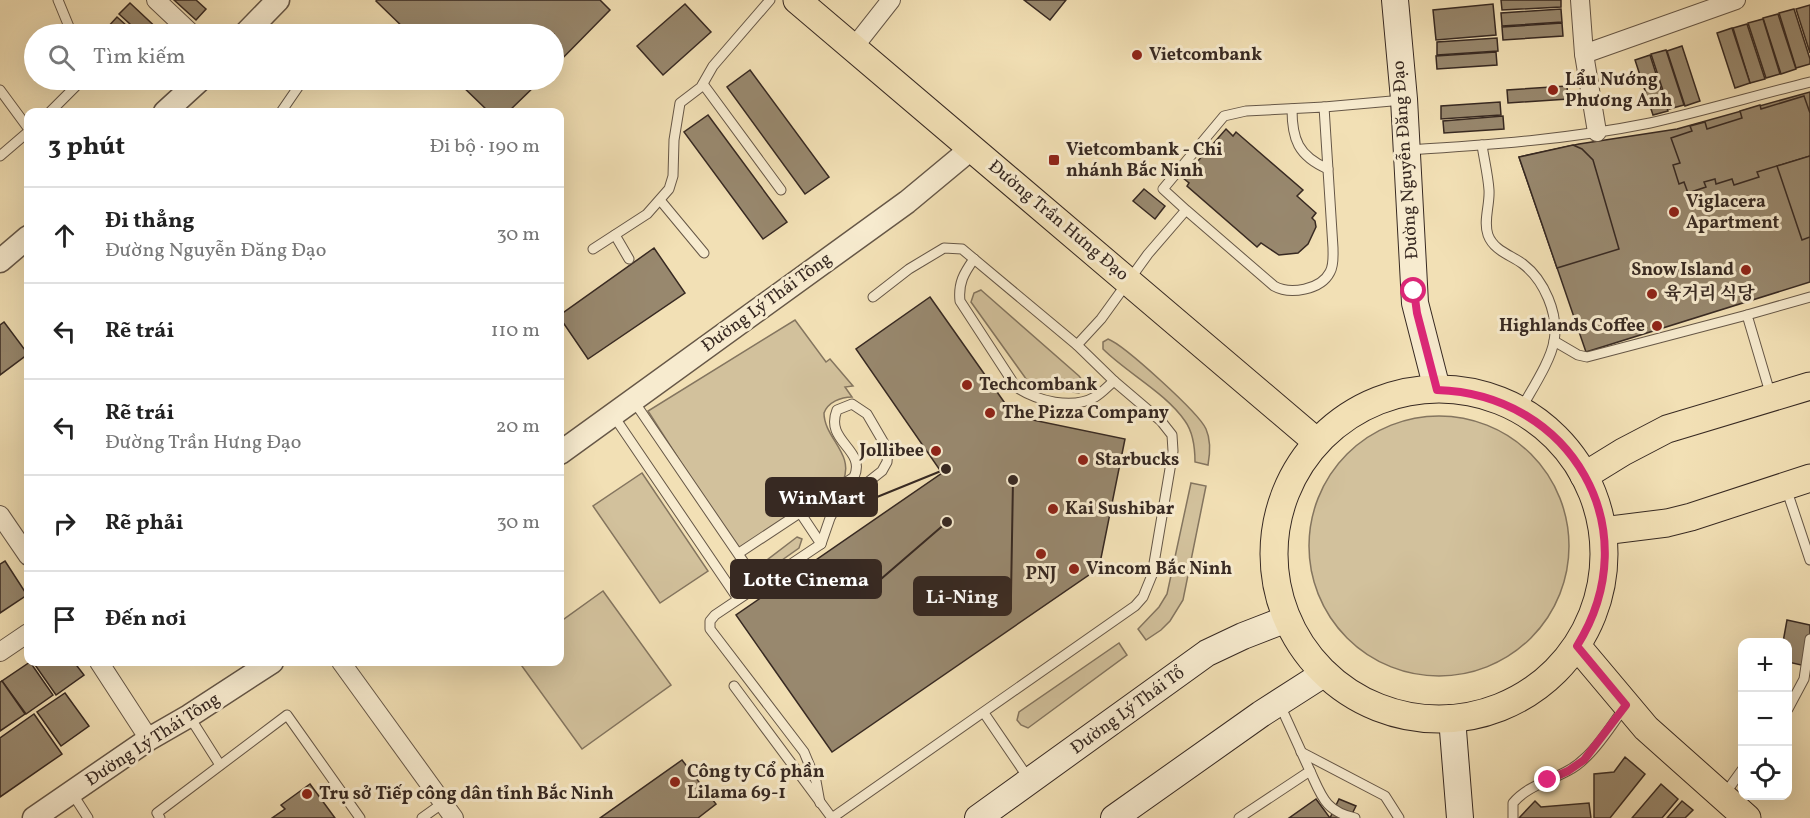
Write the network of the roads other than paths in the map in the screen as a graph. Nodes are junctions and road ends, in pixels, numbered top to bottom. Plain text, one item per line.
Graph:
1 (58, 0) edge
2 (156, 0) edge
3 (278, 0) edge
4 (770, 0) edge
5 (797, 0) edge
6 (891, 0) edge
7 (1395, 0) edge
8 (1580, 0) edge
9 (1736, 0) edge
10 (68, 24) edge
11 (181, 24) edge
12 (255, 24) edge
13 (854, 47) junction
14 (1584, 54) junction
15 (1810, 81) edge
16 (703, 84) junction
17 (0, 90) edge
18 (72, 90) edge
19 (189, 90) edge
20 (296, 90) edge
21 (1404, 99) junction
22 (1324, 107) junction
23 (54, 108) edge
24 (169, 108) edge
25 (283, 108) edge
26 (1292, 109) junction
27 (24, 123) edge
28 (1597, 132) junction
29 (24, 135) edge
30 (1482, 145) junction
31 (972, 148) junction
32 (1407, 150) junction
33 (0, 156) edge
34 (1328, 168) junction
35 (781, 190) dead end
36 (660, 200) junction
37 (1186, 210) junction
38 (615, 236) junction
39 (24, 240) edge
40 (593, 249) dead end
41 (704, 253) dead end
42 (629, 259) dead end
43 (974, 259) junction
44 (0, 261) edge
45 (1130, 281) junction
46 (873, 297) dead end
47 (1810, 297) edge
48 (1747, 315) junction
49 (1554, 341) junction
50 (1077, 345) junction
51 (1114, 381) junction
52 (1810, 387) edge
53 (1437, 390) junction
54 (1772, 398) junction
55 (633, 400) junction
56 (1520, 411) junction
57 (613, 414) junction
58 (1317, 442) junction
59 (564, 450) edge
60 (1584, 476) junction
61 (1810, 478) edge
62 (1785, 486) junction
63 (801, 514) junction
64 (0, 515) edge
65 (1603, 531) junction
66 (821, 544) junction
67 (24, 550) edge
68 (739, 553) junction
69 (1810, 560) edge
70 (760, 586) junction
71 (738, 599) junction
72 (1287, 619) junction
73 (24, 636) edge
74 (1810, 639) edge
75 (1577, 646) junction
76 (0, 652) edge
77 (102, 666) edge
78 (266, 666) edge
79 (344, 666) edge
80 (1325, 673) junction
81 (734, 686) dead end
82 (1279, 702) junction
83 (1792, 702) edge
84 (1626, 705) junction
85 (984, 713) junction
86 (189, 716) junction
87 (1452, 718) junction
88 (149, 739) junction
89 (1301, 752) junction
90 (220, 765) junction
91 (1310, 771) junction
92 (1738, 777) edge
93 (1030, 781) junction
94 (72, 793) junction
95 (1723, 797) junction
96 (820, 803) junction
97 (449, 811) edge
98 (34, 818) edge
99 (88, 818) edge
100 (160, 818) edge
101 (360, 818) edge
102 (422, 818) edge
103 (832, 818) edge
104 (978, 818) edge
105 (1114, 818) edge
106 (1239, 818) edge
107 (1355, 818) edge
108 (1388, 818) edge
109 (1399, 818) edge
110 (1460, 818) edge
111 (1513, 818) edge
112 (1747, 818) edge

1 - 10 lane
2 - 11 street
3 - 12 street
4 - 16 lane
5 - 13 main road, Đường Trần Hưng Đạo
6 - 13 street
7 - 21 main road, Đường Nguyễn Đăng Đạo
8 - 14 street
9 - 14 street
13 - 31 main road, Đường Trần Hưng Đạo
14 - 28 street
15 - 28 lane
16 - 35 lane
16 - 36 lane
17 - 27 lane
18 - 23 lane
19 - 24 street
20 - 25 lane
21 - 22 lane
21 - 32 main road, Đường Nguyễn Đăng Đạo
22 - 26 lane
22 - 34 lane
26 - 34 lane
26 - 37 lane
28 - 30 lane
29 - 33 lane
30 - 32 lane
30 - 49 lane
31 - 45 main road, Đường Trần Hưng Đạo
31 - 55 street, Đường Lý Thái Tông
32 - 53 main road, Đường Nguyễn Đăng Đạo
34 - 37 lane
36 - 38 lane
36 - 41 lane
37 - 45 lane
38 - 40 lane
38 - 42 lane
39 - 44 street
43 - 46 lane
43 - 50 lane
43 - 51 lane
45 - 50 lane
45 - 58 main road, Đường Trần Hưng Đạo
47 - 48 lane
48 - 49 lane
48 - 54 lane
49 - 56 lane
50 - 51 lane
51 - 85 lane
52 - 54 main road
53 - 56 main road
53 - 58 main road
54 - 60 main road
55 - 57 street, Đường Lý Thái Tông
55 - 68 lane
56 - 60 main road
57 - 59 street, Đường Lý Thái Tông
57 - 71 lane
58 - 72 main road
60 - 65 main road
61 - 62 main road
62 - 65 main road
62 - 69 lane
63 - 66 lane
63 - 66 lane
63 - 68 lane
64 - 67 street
65 - 75 main road
66 - 70 lane
68 - 70 lane
70 - 71 lane
71 - 96 lane
72 - 80 main road
72 - 93 main road, Đường Lý Thái Tổ
73 - 76 street
74 - 83 lane
75 - 84 main road
75 - 87 main road
77 - 88 street
78 - 86 street, Đường Lý Thái Tông
79 - 97 street
80 - 82 main road
80 - 87 main road
81 - 96 lane
82 - 89 lane
82 - 105 main road
84 - 95 main road
84 - 111 lane
85 - 93 lane
85 - 103 lane
86 - 88 street, Đường Lý Thái Tông
86 - 90 lane
87 - 110 main road
88 - 94 street, Đường Lý Thái Tông
89 - 91 lane
89 - 109 lane
90 - 100 lane
90 - 101 lane
91 - 106 lane
91 - 107 lane
92 - 95 lane
93 - 104 main road, Đường Lý Thái Tổ
94 - 98 street, Đường Lý Thái Tông
94 - 99 lane
95 - 112 main road
96 - 103 lane
97 - 102 lane
108 - 109 lane

